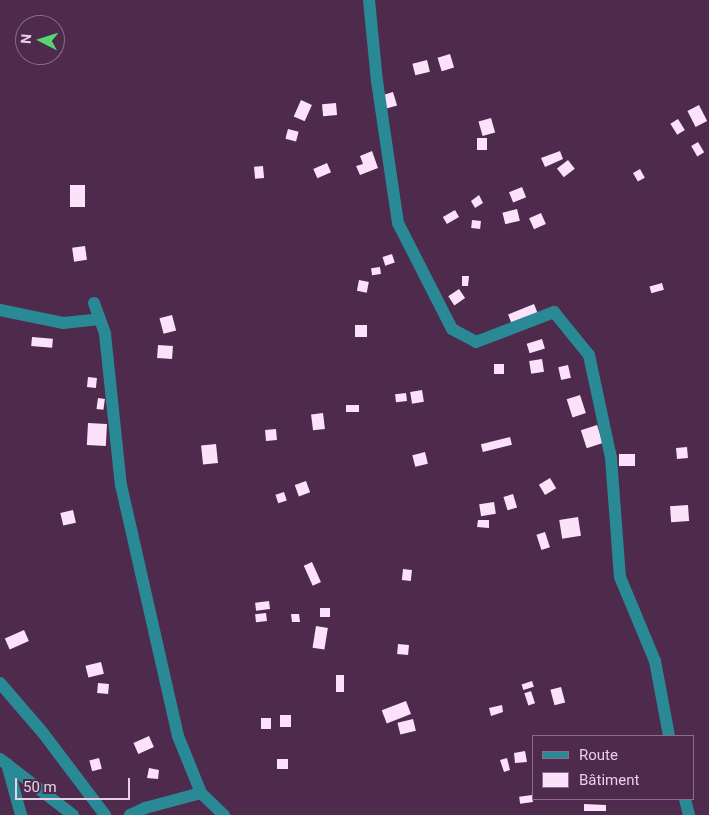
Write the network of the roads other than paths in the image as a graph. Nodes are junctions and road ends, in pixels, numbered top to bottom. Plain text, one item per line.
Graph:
1 (369, 0) edge
2 (94, 303) dead end
3 (0, 310) edge
4 (100, 319) junction
5 (0, 683) edge
6 (669, 735) edge
7 (4, 761) edge
8 (201, 792) junction
9 (685, 800) edge
10 (21, 815) edge
11 (73, 815) edge
12 (105, 815) edge
13 (130, 815) edge
14 (224, 815) edge
15 (689, 815) edge

1 - 6 street
2 - 4 street
3 - 4 street
4 - 8 street
5 - 12 street
7 - 10 street
7 - 11 street
8 - 13 street
8 - 14 street
9 - 15 street

